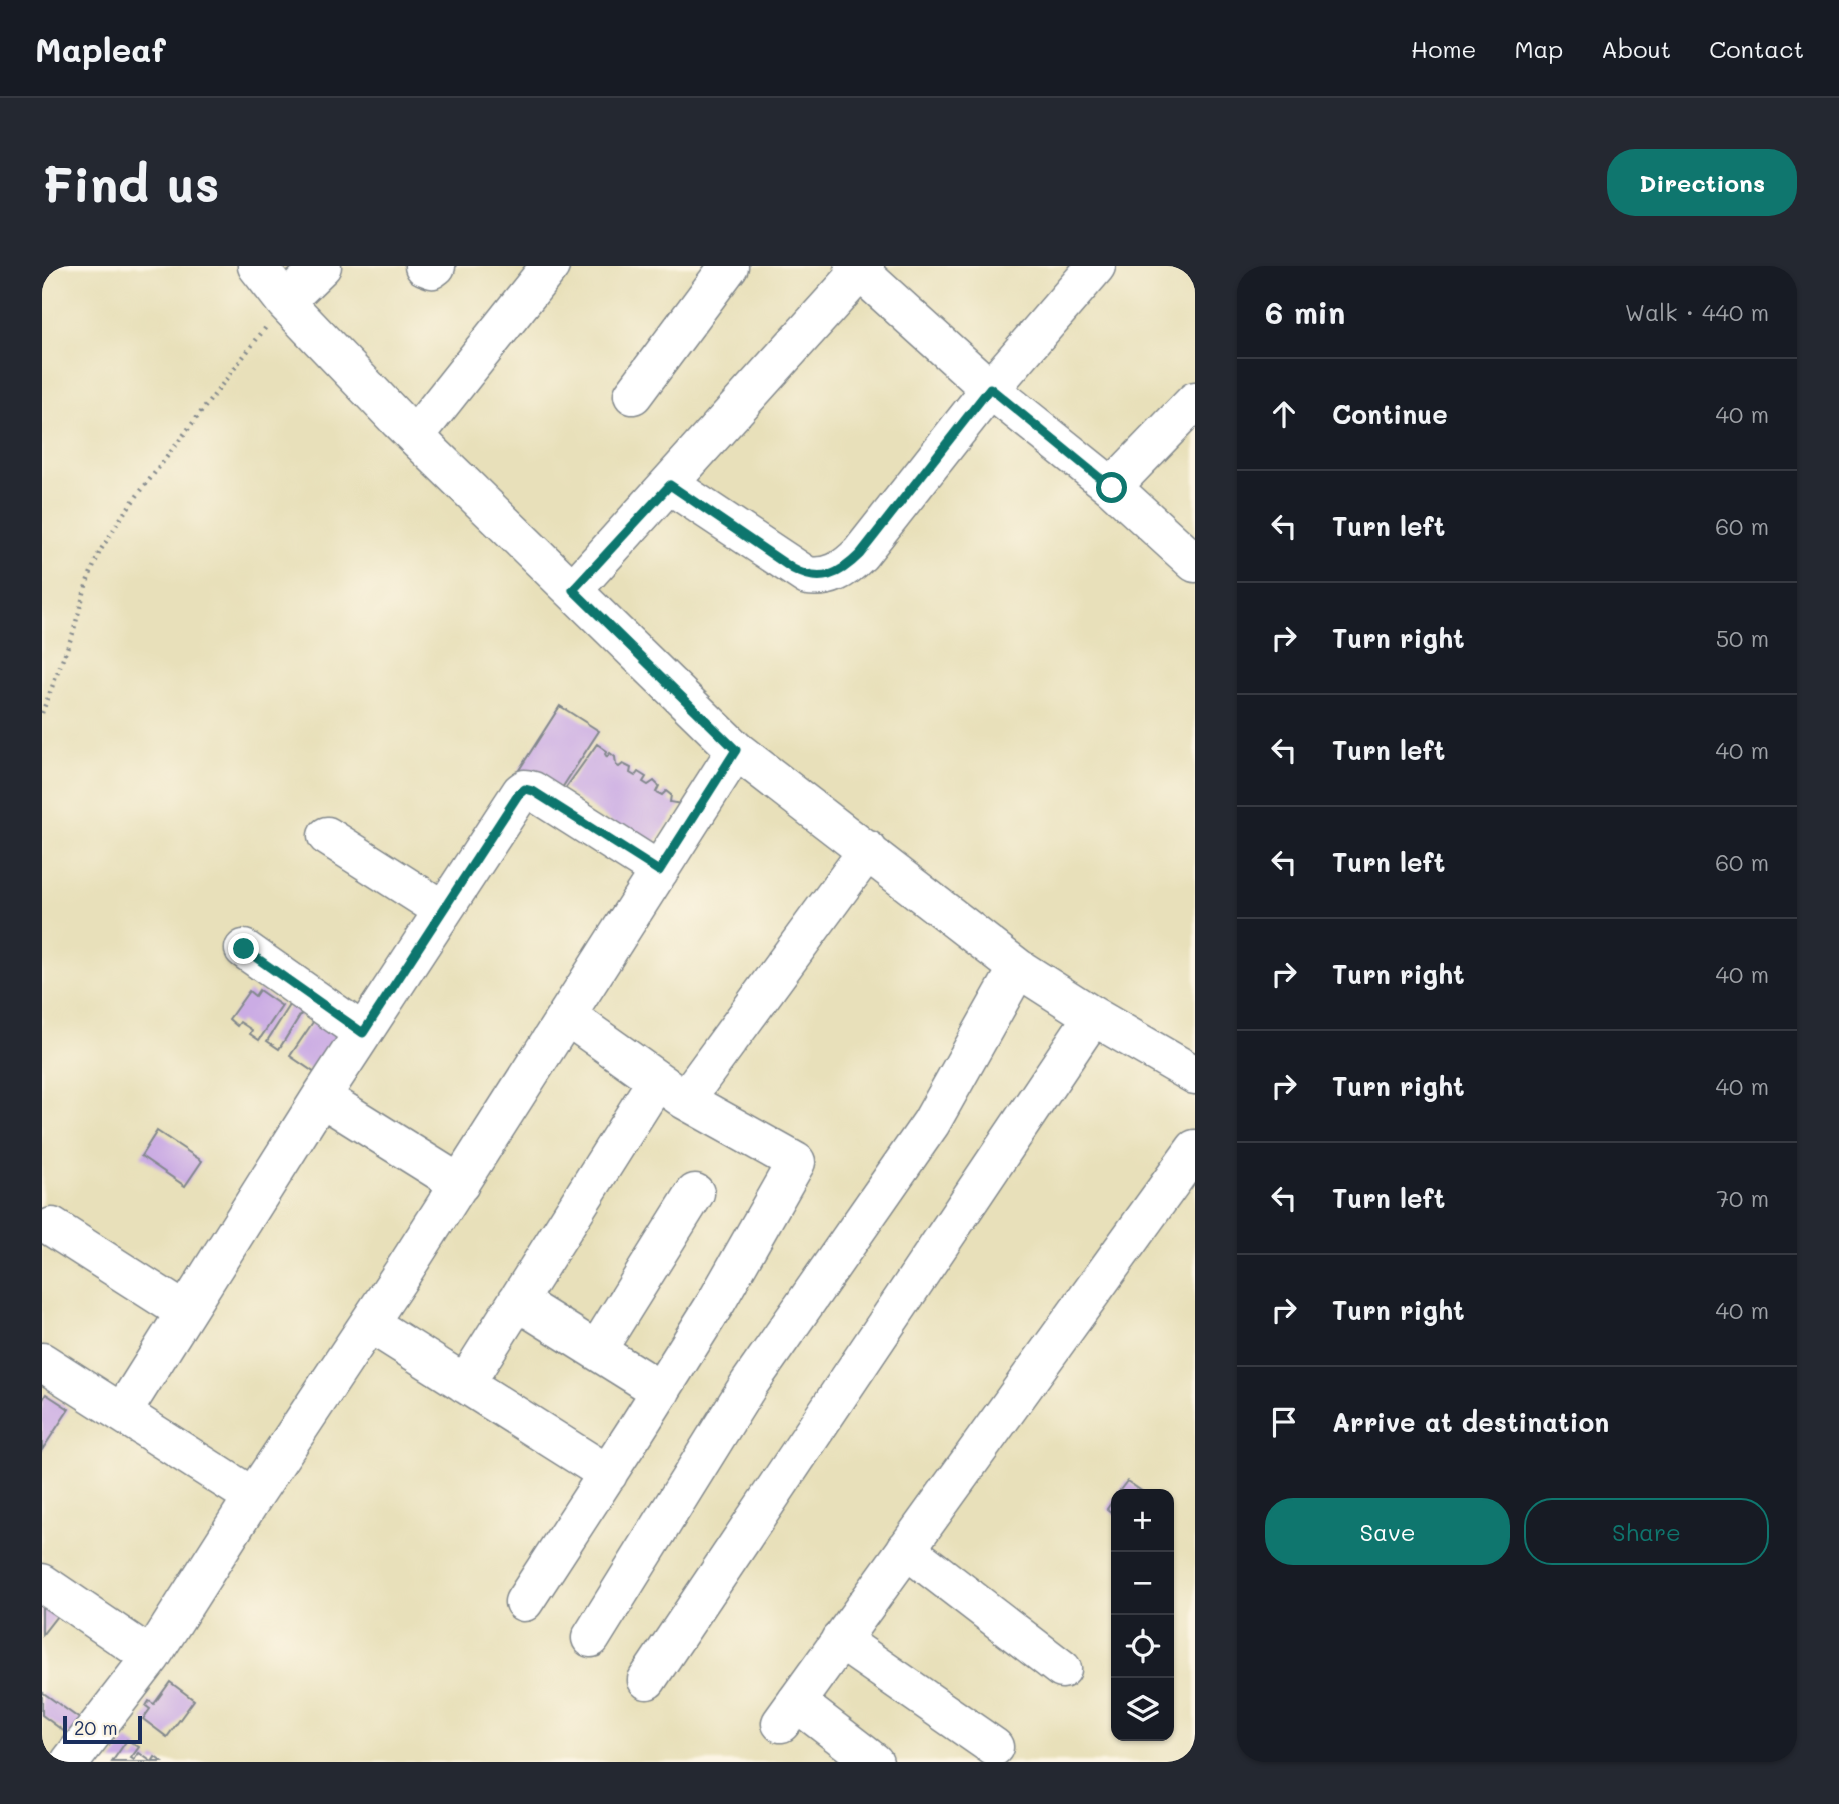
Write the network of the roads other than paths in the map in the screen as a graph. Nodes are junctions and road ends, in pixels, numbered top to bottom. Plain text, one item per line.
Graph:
1 (257, 266) edge
2 (322, 266) edge
3 (424, 266) edge
4 (436, 266) edge
5 (550, 266) edge
6 (729, 266) edge
7 (1096, 266) edge
8 (859, 268) edge
9 (285, 302) junction
10 (990, 388) junction
11 (633, 395) dead end
12 (1195, 401) edge
13 (415, 436) junction
14 (670, 485) junction
15 (1112, 488) junction
16 (1195, 563) edge
17 (573, 590) junction
18 (736, 750) junction
19 (327, 836) dead end
20 (868, 850) junction
21 (659, 871) junction
22 (443, 910) junction
23 (244, 949) dead end
24 (1018, 968) junction
25 (567, 1016) junction
26 (1093, 1016) junction
27 (363, 1033) junction
28 (1195, 1075) edge
29 (671, 1090) junction
30 (321, 1097) junction
31 (1195, 1149) edge
32 (460, 1184) junction
33 (695, 1193) dead end
34 (52, 1227) dead end
35 (517, 1301) junction
36 (185, 1312) junction
37 (369, 1323) junction
38 (597, 1350) junction
39 (42, 1362) edge
40 (465, 1384) junction
41 (661, 1391) junction
42 (122, 1413) junction
43 (608, 1474) junction
44 (253, 1497) junction
45 (906, 1549) junction
46 (42, 1583) edge
47 (524, 1602) dead end
48 (591, 1638) dead end
49 (841, 1640) junction
50 (151, 1657) junction
51 (1062, 1669) dead end
52 (647, 1680) dead end
53 (993, 1746) dead end
54 (70, 1762) edge
55 (874, 1762) edge

1 - 9 street
2 - 9 street
3 - 4 street
5 - 13 street
6 - 11 street
7 - 10 street
8 - 10 street
8 - 14 street
9 - 13 street
10 - 14 street
10 - 15 street
12 - 15 street
13 - 17 street
14 - 17 street
15 - 16 street
17 - 18 street
18 - 20 street
18 - 21 street
19 - 22 street
20 - 24 street
20 - 29 street
21 - 22 street
21 - 25 street
22 - 27 street
23 - 27 street
24 - 26 street
24 - 48 street
25 - 29 street
25 - 32 street
26 - 28 street
26 - 52 street
27 - 30 street
29 - 35 street
29 - 41 street
30 - 32 street
30 - 36 street
31 - 45 street
32 - 37 street
33 - 38 street
34 - 36 street
35 - 38 street
35 - 40 street
36 - 42 street
37 - 40 street
37 - 44 street
38 - 41 street
39 - 42 street
40 - 43 street
41 - 43 street
42 - 44 street
43 - 47 street
44 - 50 street
45 - 49 street
45 - 51 street
46 - 50 street
49 - 53 street
49 - 55 street
50 - 54 street

